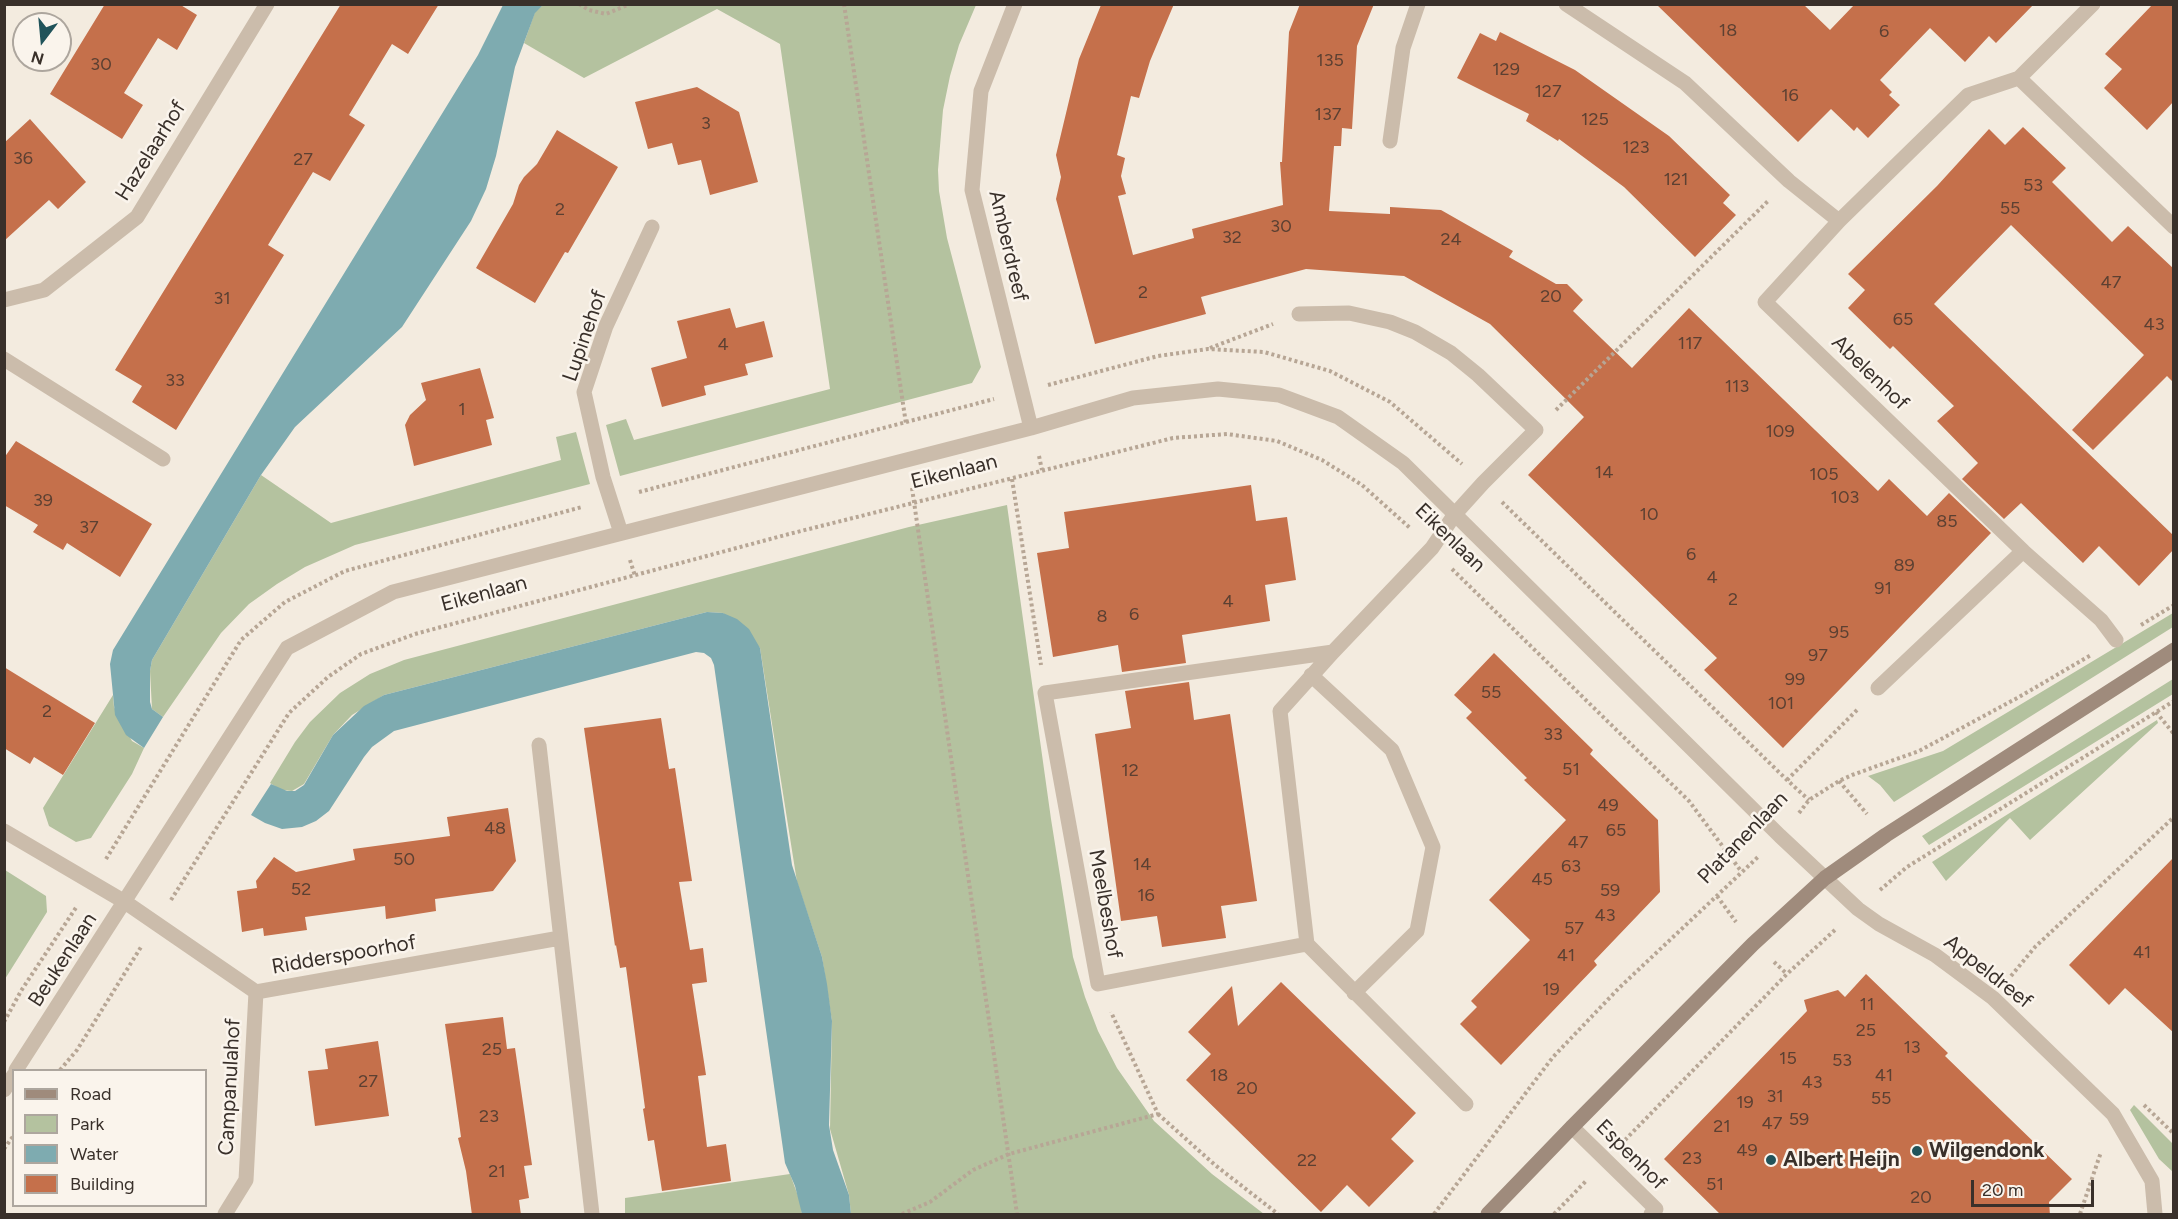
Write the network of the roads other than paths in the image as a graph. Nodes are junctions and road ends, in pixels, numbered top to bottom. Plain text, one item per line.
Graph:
1 (267, 4) edge
2 (1015, 4) edge
3 (1418, 4) edge
4 (1566, 4) edge
5 (2093, 4) edge
6 (2019, 78) junction
7 (1390, 141) dead end
8 (1839, 220) junction
9 (652, 227) dead end
10 (2174, 227) edge
11 (4, 300) edge
12 (1299, 314) road end
13 (4, 359) edge
14 (1032, 428) junction
15 (163, 459) dead end
16 (1455, 514) junction
17 (621, 533) junction
18 (2023, 551) junction
19 (2116, 640) road end
20 (2174, 650) edge
21 (1333, 652) junction
22 (1311, 675) junction
23 (1878, 688) road end
24 (539, 745) dead end
25 (4, 831) edge
26 (1825, 878) junction
27 (125, 902) junction
28 (560, 938) junction
29 (1307, 944) junction
30 (256, 992) junction
31 (1354, 993) junction
32 (17, 1069) edge
33 (1466, 1104) dead end
34 (1572, 1126) junction
35 (225, 1215) edge
36 (592, 1215) edge
37 (1488, 1215) edge
38 (1651, 1215) edge
39 (2155, 1215) edge

1 - 11 street, Hazelaarhof
2 - 14 street, Amberdreef
3 - 7 street
4 - 8 street
5 - 6 street, Abelenhof
6 - 8 street, Abelenhof
6 - 10 street
8 - 18 street, Abelenhof
9 - 17 street, Lupinehof
12 - 16 street, Eikenlaan
13 - 15 street
14 - 16 street, Eikenlaan
14 - 17 street, Eikenlaan
16 - 21 street
16 - 26 street, Eikenlaan
17 - 27 street, Eikenlaan
18 - 19 street, Abelenhof
18 - 23 street
20 - 26 street
21 - 22 street
21 - 29 street, Meelbeshof
22 - 29 street
22 - 31 street
24 - 28 street
25 - 27 street, Ridderspoorhof
26 - 34 street
26 - 39 street, Appeldreef
27 - 30 street, Ridderspoorhof
27 - 32 street, Beukenlaan
28 - 30 street, Ridderspoorhof
28 - 36 street
29 - 31 street
30 - 35 street, Campanulahof
31 - 33 street
34 - 37 street
34 - 38 street, Espenhof

